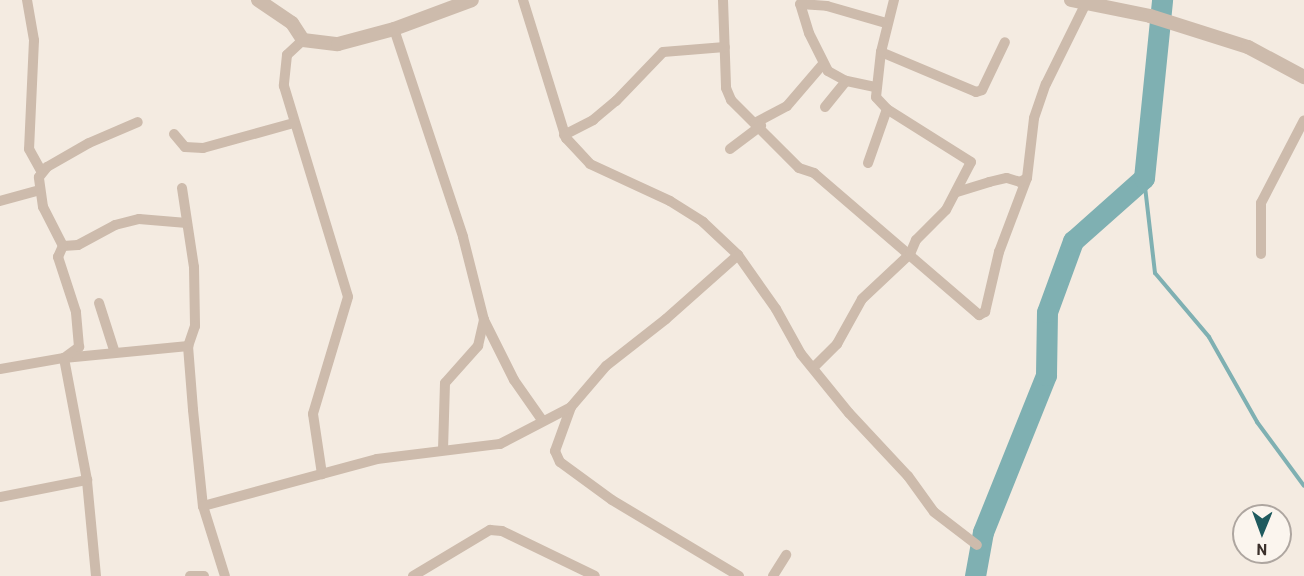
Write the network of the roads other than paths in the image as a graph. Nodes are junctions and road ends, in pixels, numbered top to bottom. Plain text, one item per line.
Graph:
1 (27, 0) edge
2 (258, 0) edge
3 (472, 0) edge
4 (523, 0) edge
5 (723, 0) edge
6 (894, 0) edge
7 (1071, 0) edge
8 (1086, 3) junction
9 (886, 23) junction
10 (394, 29) junction
11 (303, 40) junction
12 (1005, 42) dead end
13 (725, 47) junction
14 (881, 52) junction
15 (823, 64) junction
16 (1304, 77) edge
17 (846, 81) junction
18 (875, 87) junction
19 (825, 107) dead end
20 (887, 109) junction
21 (1304, 120) edge
22 (138, 122) dead end
23 (294, 123) junction
24 (758, 125) junction
25 (174, 134) dead end
26 (564, 135) junction
27 (730, 149) dead end
28 (868, 163) dead end
29 (42, 172) junction
30 (1027, 178) junction
31 (182, 188) dead end
32 (40, 190) junction
33 (957, 192) junction
34 (0, 201) edge
35 (187, 223) junction
36 (63, 246) junction
37 (910, 254) junction
38 (1261, 254) dead end
39 (738, 255) junction
40 (99, 303) dead end
41 (484, 320) junction
42 (189, 346) junction
43 (115, 353) junction
44 (64, 358) junction
45 (814, 367) junction
46 (0, 369) edge
47 (571, 407) junction
48 (542, 420) junction
49 (443, 450) junction
50 (322, 474) junction
51 (87, 480) junction
52 (0, 497) edge
53 (203, 506) junction
54 (977, 545) dead end
55 (786, 555) dead end
56 (96, 576) edge
57 (190, 576) edge
58 (204, 576) edge
59 (225, 576) edge
60 (413, 576) edge
61 (595, 576) edge
62 (739, 576) edge
63 (773, 576) edge

1 - 29 street
2 - 11 street
3 - 10 street
4 - 26 street
5 - 13 street
6 - 9 street
7 - 8 street
8 - 16 street
8 - 30 street
9 - 14 street
9 - 15 street
10 - 11 street
10 - 41 street
11 - 23 street
12 - 14 street
13 - 24 street
13 - 26 street
14 - 18 street
15 - 17 street
15 - 24 street
17 - 18 street
17 - 19 street
18 - 20 street
20 - 28 street
20 - 33 street
21 - 38 street
22 - 29 street
23 - 25 street
23 - 50 street
24 - 27 street
24 - 37 street
26 - 39 street
29 - 32 street
30 - 33 street
30 - 37 street
31 - 35 street
32 - 34 street
32 - 36 street
33 - 37 street
35 - 36 street
35 - 42 street
36 - 44 street
37 - 45 street
39 - 45 street
39 - 47 street
40 - 43 street
41 - 48 street
41 - 49 street
42 - 43 street
42 - 53 street
43 - 44 street
44 - 46 street
44 - 51 street
45 - 54 street
47 - 48 street
47 - 62 street
48 - 49 street
49 - 50 street
50 - 53 street
51 - 52 street
51 - 56 street
53 - 59 street
55 - 63 street
57 - 58 street
60 - 61 street

